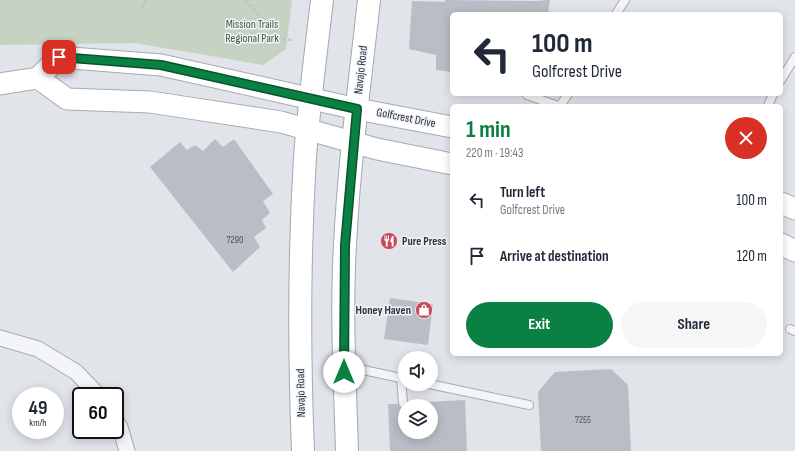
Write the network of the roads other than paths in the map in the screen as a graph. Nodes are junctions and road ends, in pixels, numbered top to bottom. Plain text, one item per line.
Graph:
1 (322, 0) edge
2 (369, 0) edge
3 (625, 0) edge
4 (617, 12) edge
5 (795, 57) edge
6 (783, 77) edge
7 (38, 78) junction
8 (0, 84) edge
9 (530, 96) edge
10 (311, 99) junction
11 (553, 104) edge
12 (357, 109) junction
13 (450, 127) edge
14 (308, 129) junction
15 (354, 141) junction
16 (450, 164) edge
17 (783, 204) edge
18 (795, 208) edge
19 (783, 245) edge
20 (795, 251) edge
21 (0, 338) edge
22 (344, 366) junction
23 (398, 378) edge
24 (438, 386) edge
25 (93, 387) edge
26 (529, 405) dead end
27 (124, 439) edge
28 (127, 451) edge
29 (302, 451) edge
30 (347, 451) edge

1 - 10 main road, Navajo Road
2 - 12 main road, Navajo Road
3 - 4 lane
5 - 6 lane
7 - 8 main road
7 - 10 main road, Golfcrest Drive
7 - 14 main road
9 - 11 lane
10 - 12 main road, Golfcrest Drive
10 - 14 main road, Navajo Road
12 - 13 main road, Golfcrest Drive
12 - 15 main road, Navajo Road
14 - 15 main road
14 - 29 main road, Navajo Road
15 - 16 main road
15 - 22 main road, Navajo Road
17 - 18 main road
19 - 20 main road
21 - 25 street
22 - 23 lane
22 - 30 main road, Navajo Road
24 - 26 lane
27 - 28 street

